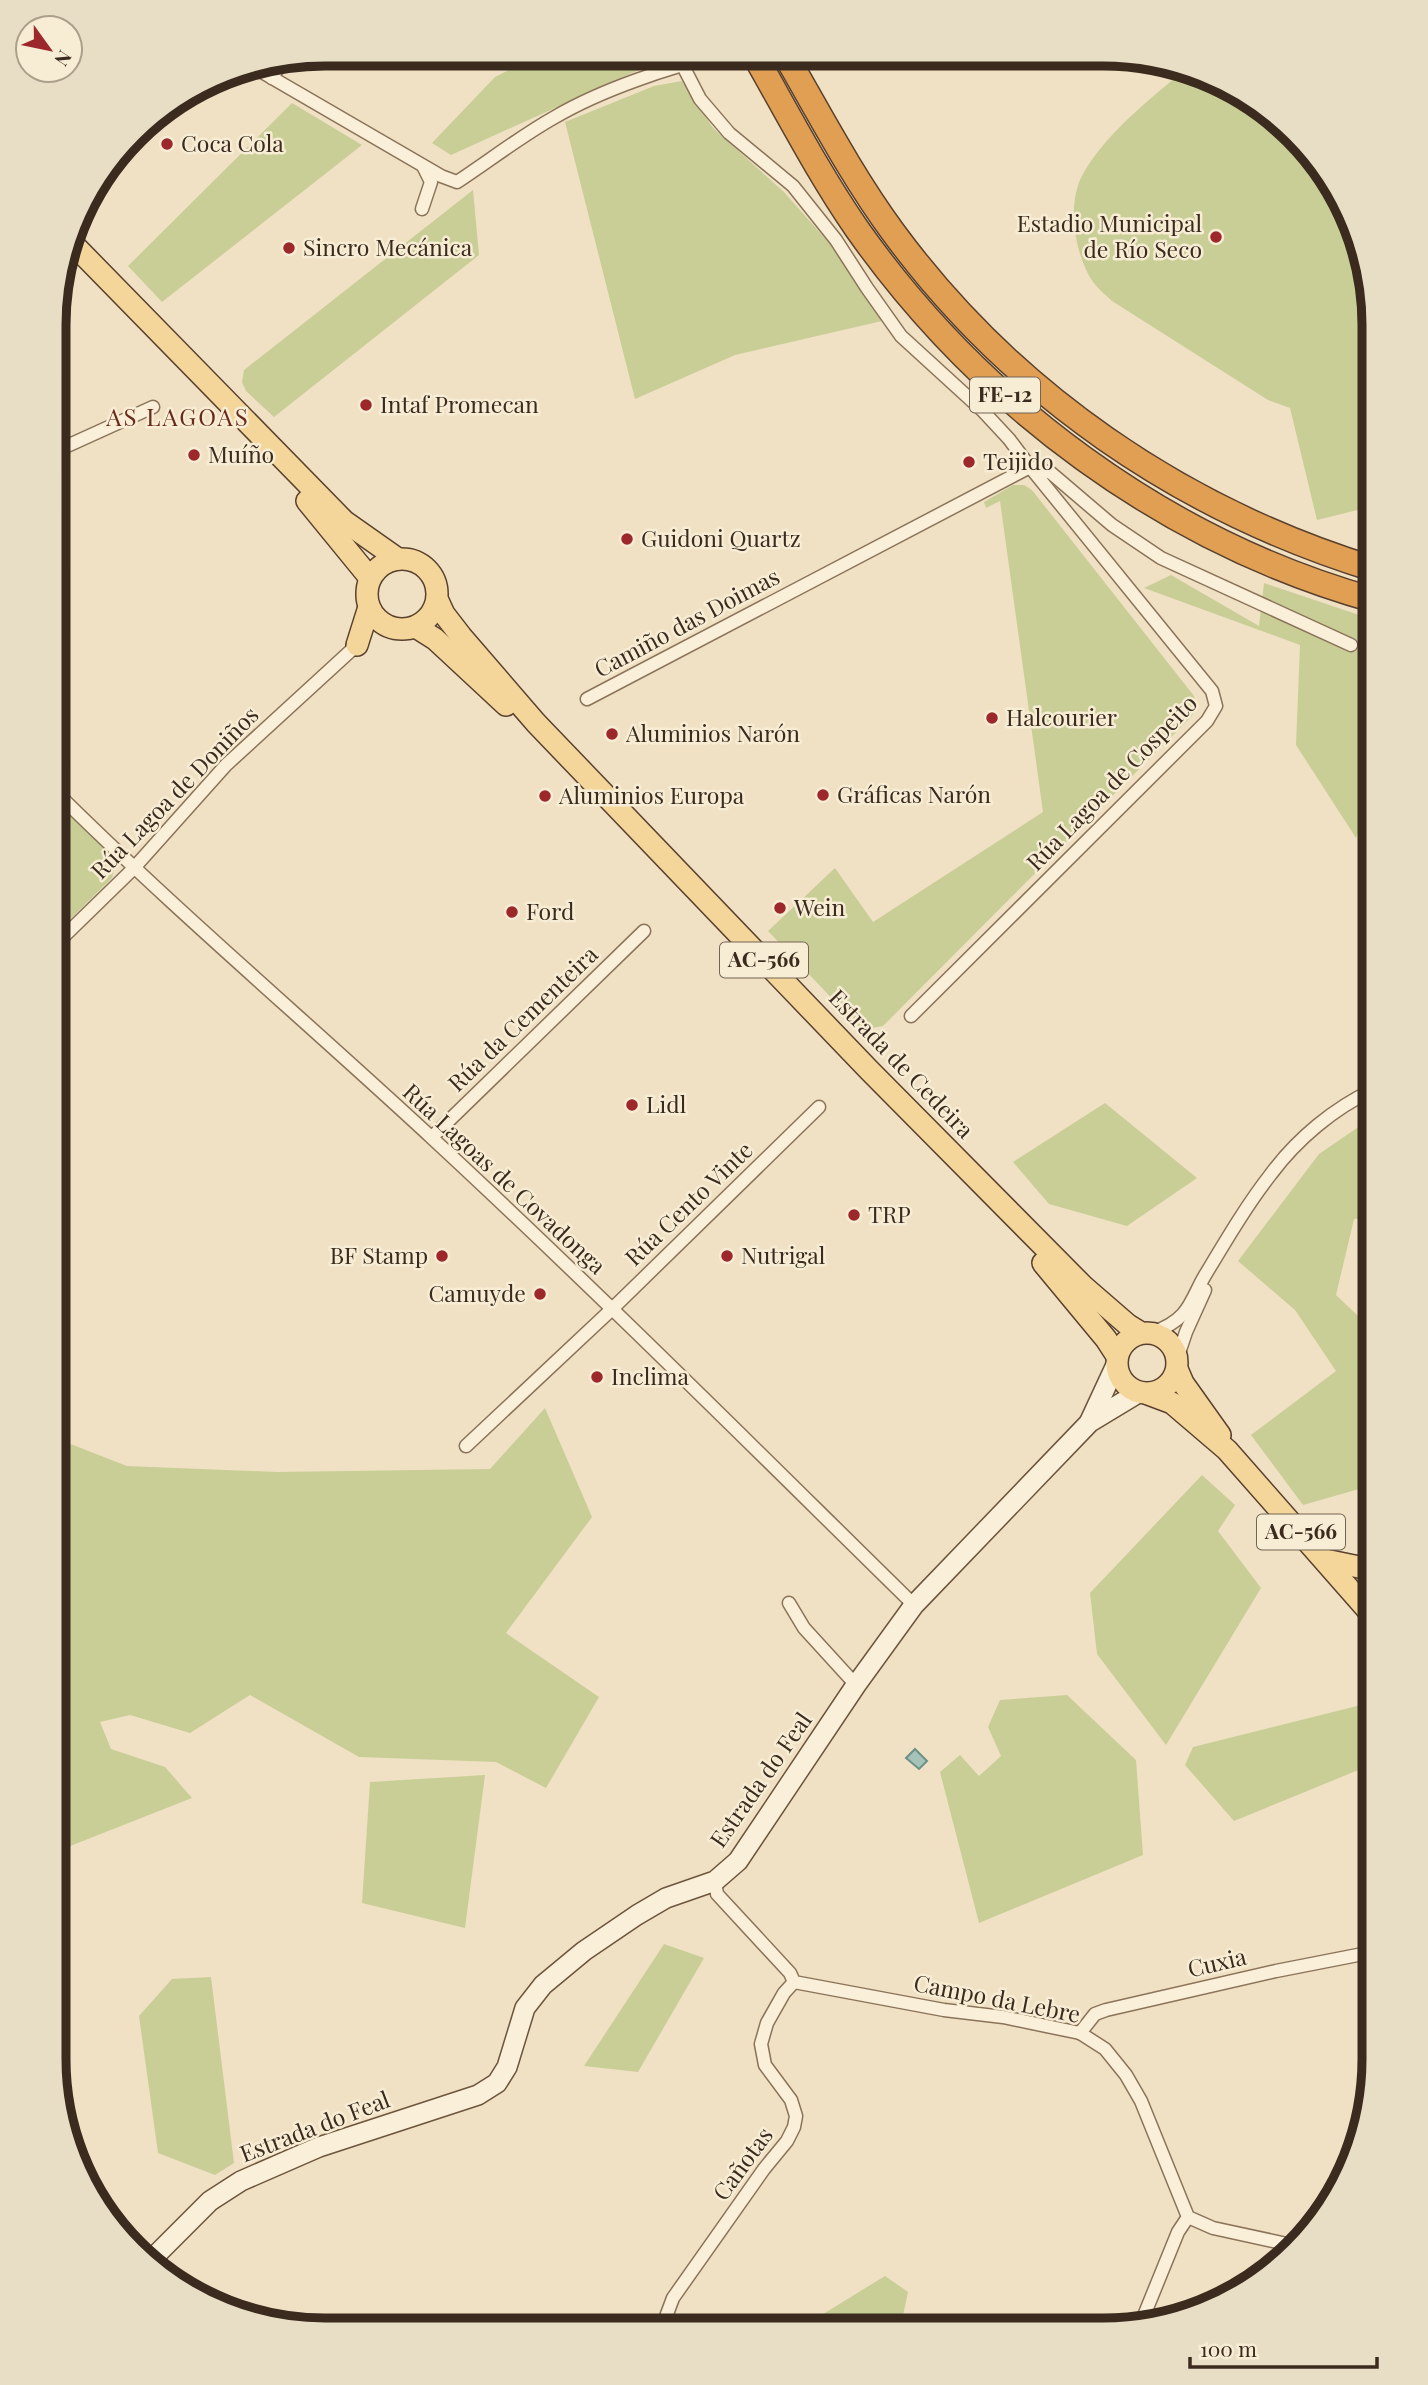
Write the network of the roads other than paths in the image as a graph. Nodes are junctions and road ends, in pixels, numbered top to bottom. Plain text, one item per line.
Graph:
1 (676, 66) edge
2 (691, 66) edge
3 (761, 66) edge
4 (792, 66) edge
5 (276, 71) edge
6 (264, 74) edge
7 (272, 78) junction
8 (421, 163) junction
9 (422, 209) dead end
10 (78, 249) edge
11 (75, 260) edge
12 (153, 407) dead end
13 (66, 446) edge
14 (1030, 467) junction
15 (398, 559) junction
16 (1362, 565) edge
17 (370, 578) junction
18 (1362, 596) edge
19 (438, 601) junction
20 (369, 607) junction
21 (416, 626) junction
22 (390, 627) junction
23 (357, 645) junction
24 (1351, 645) dead end
25 (587, 699) dead end
26 (66, 802) edge
27 (133, 869) junction
28 (644, 931) dead end
29 (66, 934) edge
30 (911, 1016) dead end
31 (1362, 1095) edge
32 (819, 1107) dead end
33 (432, 1138) junction
34 (1220, 1251) junction
35 (611, 1310) junction
36 (1146, 1333) junction
37 (1117, 1361) junction
38 (1177, 1364) junction
39 (1143, 1393) junction
40 (1090, 1422) junction
41 (466, 1446) dead end
42 (1227, 1450) junction
43 (1325, 1560) junction
44 (1362, 1566) edge
45 (1362, 1573) edge
46 (1348, 1585) junction
47 (1362, 1602) edge
48 (789, 1603) dead end
49 (914, 1605) junction
50 (856, 1685) junction
51 (715, 1881) junction
52 (1362, 1954) edge
53 (794, 1982) junction
54 (1080, 2033) junction
55 (1188, 2217) junction
56 (1285, 2244) edge
57 (157, 2255) edge
58 (1144, 2315) edge
59 (665, 2318) edge

1 - 8 street
2 - 14 street
3 - 18 highway, FE-12
4 - 16 highway, FE-12
5 - 7 street
6 - 7 street
7 - 8 street
8 - 9 street
10 - 15 main road, AC-566
11 - 17 main road
12 - 13 street
14 - 24 street
14 - 25 street, Camiño das Doimas
14 - 30 street, Rúa Lagoa de Cospeito
15 - 17 main road
15 - 19 main road, AC-566
17 - 20 main road
19 - 21 main road
19 - 36 main road, Estrada de Cedeira / AC-566
20 - 22 main road
20 - 23 main road
21 - 22 main road
21 - 37 main road, Estrada de Cedeira
22 - 23 main road
23 - 27 street, Rúa Lagoa de Doniños
26 - 27 street, Rúa Lagoas de Covadonga
27 - 29 street, Rúa Lagoa de Doniños
27 - 33 street, Rúa Lagoas de Covadonga
28 - 33 street, Rúa da Cementeira
31 - 34 street
32 - 35 street, Rúa Cento Vinte
33 - 35 street, Rúa Lagoas de Covadonga
34 - 36 street
34 - 38 street
35 - 41 street, Rúa Cento Vinte
35 - 49 street, Rúa Lagoas de Covadonga
36 - 37 main road
36 - 38 main road
37 - 39 main road
37 - 40 main road, Estrada do Feal
38 - 39 main road
38 - 42 main road, AC-566
39 - 40 main road, Estrada do Feal
39 - 42 main road, AC-566
40 - 49 main road, Estrada do Feal
42 - 43 main road, AC-566
43 - 44 main road
43 - 46 main road, AC-566
45 - 46 main road
46 - 47 main road, AC-566
48 - 50 street
49 - 50 main road, Estrada do Feal
50 - 51 main road, Estrada do Feal
51 - 53 street
51 - 57 main road, Estrada do Feal
52 - 54 street, Cuxia
53 - 54 street, Campo da Lebre
53 - 59 street, Cañotas
54 - 55 street, Campo da Lebre
55 - 56 street
55 - 58 street

